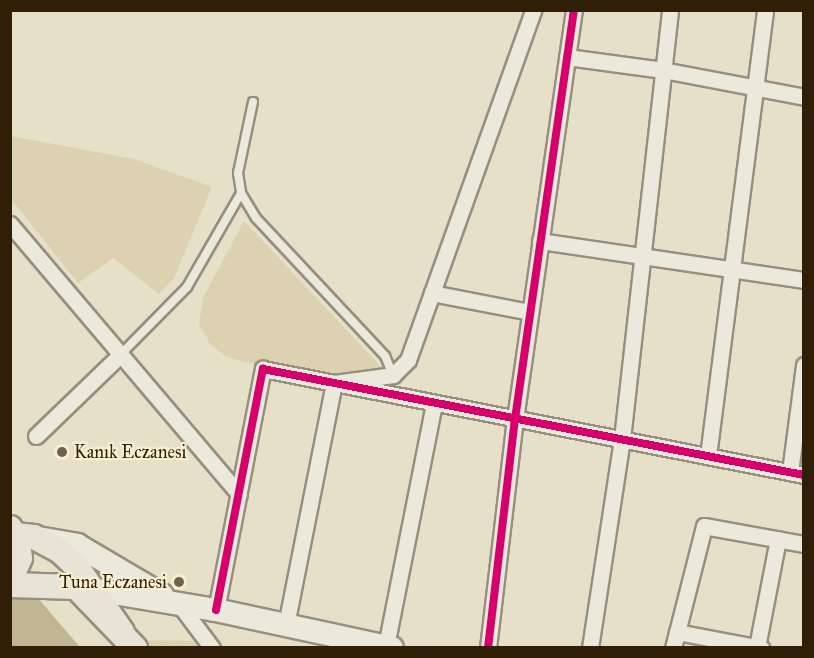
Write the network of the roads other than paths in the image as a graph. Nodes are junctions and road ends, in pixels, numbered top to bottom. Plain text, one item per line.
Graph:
1 (533, 10) edge
2 (574, 10) edge
3 (670, 10) edge
4 (765, 10) edge
5 (567, 57) junction
6 (663, 70) junction
7 (756, 90) junction
8 (804, 97) edge
9 (253, 102) dead end
10 (241, 193) junction
11 (10, 224) edge
12 (540, 241) junction
13 (640, 255) junction
14 (735, 269) junction
15 (804, 280) edge
16 (432, 294) junction
17 (530, 312) junction
18 (120, 354) junction
19 (804, 365) edge
20 (393, 375) junction
21 (334, 383) junction
22 (434, 403) junction
23 (514, 419) junction
24 (36, 436) dead end
25 (622, 439) junction
26 (708, 456) junction
27 (797, 474) edge
28 (239, 494) junction
29 (16, 531) edge
30 (778, 539) junction
31 (804, 544) edge
32 (10, 583) edge
33 (85, 588) junction
34 (150, 599) junction
35 (179, 604) junction
36 (216, 610) junction
37 (286, 625) junction
38 (678, 632) junction
39 (128, 640) edge
40 (389, 647) edge
41 (759, 647) edge
42 (212, 648) edge
43 (488, 648) edge
44 (590, 648) edge
45 (674, 648) edge

1 - 16 street
2 - 5 street
3 - 6 street
4 - 7 street
5 - 6 street
5 - 12 street
6 - 7 street
6 - 13 street
7 - 8 street
7 - 14 street
9 - 10 lane
10 - 18 lane
10 - 20 lane
11 - 18 street
12 - 13 street
12 - 17 street
13 - 14 street
13 - 25 street
14 - 15 street
14 - 26 street
16 - 17 street
16 - 20 street
17 - 23 street
18 - 24 street
18 - 28 street
19 - 27 street
20 - 21 street
21 - 22 street
21 - 28 street
21 - 37 street
22 - 23 street
22 - 40 street
23 - 25 street
23 - 43 street
25 - 26 street
25 - 44 street
26 - 27 street
28 - 36 street
29 - 32 main road
29 - 33 main road
29 - 35 main road
30 - 31 street
30 - 38 street
30 - 41 street
32 - 33 main road
33 - 34 main road
33 - 39 main road
34 - 35 main road
34 - 39 main road
35 - 36 main road
35 - 42 street
36 - 37 main road
37 - 40 main road
38 - 41 street
38 - 45 street

